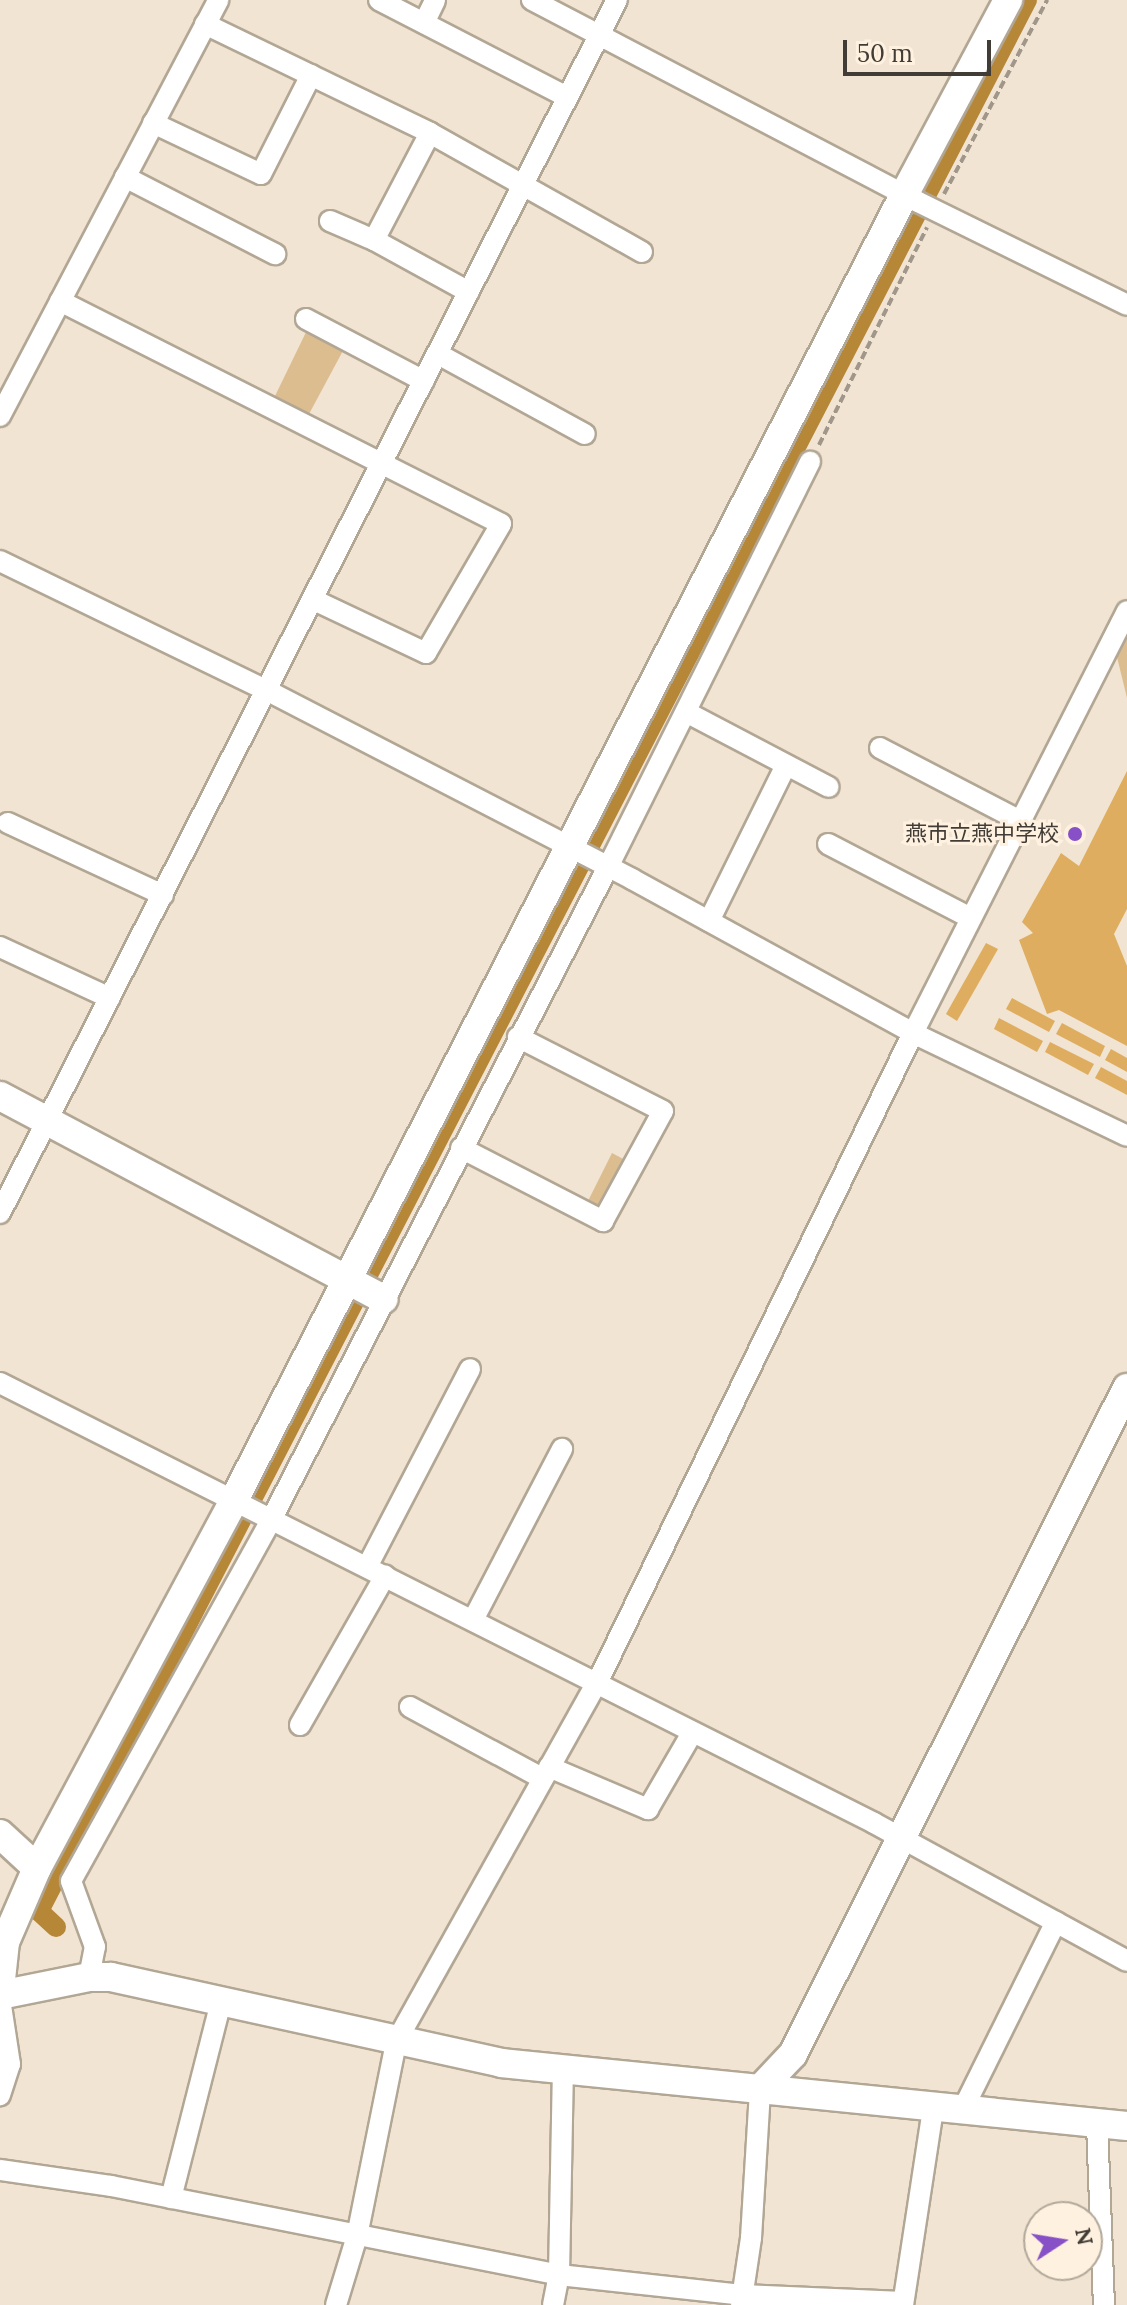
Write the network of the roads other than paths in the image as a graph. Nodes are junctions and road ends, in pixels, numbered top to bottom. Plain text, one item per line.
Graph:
1 (218, 0) edge
2 (379, 0) edge
3 (435, 0) edge
4 (532, 0) edge
5 (617, 0) edge
6 (1008, 0) edge
7 (424, 23) junction
8 (205, 24) junction
9 (598, 34) junction
10 (311, 75) junction
11 (567, 97) junction
12 (153, 123) junction
13 (430, 133) junction
14 (125, 177) junction
15 (521, 187) junction
16 (917, 200) junction
17 (330, 221) dead end
18 (374, 240) junction
19 (642, 252) dead end
20 (275, 254) dead end
21 (469, 292) junction
22 (60, 301) junction
23 (1127, 305) edge
24 (306, 319) dead end
25 (438, 354) junction
26 (424, 381) junction
27 (0, 416) edge
28 (585, 434) dead end
29 (810, 461) dead end
30 (383, 462) junction
31 (785, 471) junction
32 (0, 561) edge
33 (314, 600) junction
34 (1127, 611) edge
35 (268, 691) junction
36 (686, 712) junction
37 (880, 748) dead end
38 (785, 767) junction
39 (829, 787) dead end
40 (1020, 821) junction
41 (8, 823) dead end
42 (828, 844) dead end
43 (588, 858) junction
44 (163, 895) junction
45 (971, 918) junction
46 (709, 921) junction
47 (0, 947) edge
48 (110, 998) junction
49 (913, 1033) junction
50 (518, 1037) junction
51 (0, 1096) edge
52 (48, 1120) junction
53 (1127, 1136) edge
54 (461, 1148) junction
55 (0, 1213) edge
56 (365, 1289) junction
57 (470, 1369) dead end
58 (0, 1383) edge
59 (1127, 1388) edge
60 (562, 1449) dead end
61 (251, 1508) junction
62 (376, 1571) junction
63 (473, 1620) junction
64 (597, 1683) junction
65 (410, 1707) dead end
66 (300, 1725) dead end
67 (692, 1733) junction
68 (545, 1772) junction
69 (0, 1834) edge
70 (902, 1837) junction
71 (37, 1868) junction
72 (1056, 1922) junction
73 (2, 1941) edge
74 (1127, 1961) edge
75 (89, 1977) junction
76 (0, 1994) edge
77 (221, 2002) junction
78 (396, 2042) junction
79 (563, 2071) junction
80 (760, 2089) junction
81 (0, 2095) edge
82 (933, 2108) junction
83 (962, 2111) junction
84 (1097, 2124) junction
85 (1127, 2126) edge
86 (0, 2170) edge
87 (171, 2198) junction
88 (357, 2236) junction
89 (559, 2275) junction
90 (741, 2300) edge
91 (903, 2304) edge
92 (336, 2305) edge
93 (553, 2305) edge
94 (1104, 2305) edge

1 - 8 street
2 - 7 street
3 - 7 street
4 - 9 street
5 - 9 street
6 - 16 street
7 - 11 street
8 - 10 street
8 - 12 street
9 - 11 street
9 - 16 street
10 - 12 street
10 - 13 street
11 - 15 street
12 - 14 street
13 - 15 street
13 - 18 street
14 - 20 street
14 - 22 street
15 - 19 street
15 - 21 street
16 - 23 street
16 - 31 street
17 - 18 street
18 - 21 street
21 - 25 street
22 - 27 street
22 - 30 street
24 - 26 street
25 - 26 street
25 - 28 street
26 - 30 street
29 - 31 street
30 - 33 street
30 - 33 street
31 - 36 street
31 - 43 street
32 - 35 street
33 - 35 street
34 - 40 street
35 - 43 street
35 - 44 street
36 - 38 street
36 - 43 street
37 - 40 street
38 - 39 street
38 - 46 street
40 - 45 street
41 - 44 street
42 - 45 street
43 - 46 street
43 - 50 street
43 - 56 street
44 - 48 street
45 - 49 street
46 - 49 street
47 - 48 street
48 - 52 street
49 - 53 street
49 - 64 street
50 - 54 street
50 - 54 street
51 - 52 street
52 - 55 street
52 - 56 street
54 - 56 street
56 - 61 street
56 - 61 street
57 - 62 street
58 - 61 street
59 - 70 street
60 - 63 street
61 - 62 street
61 - 71 street
61 - 75 street
62 - 63 street
62 - 66 street
63 - 64 street
64 - 67 street
64 - 68 street
65 - 68 street
67 - 68 street
67 - 70 street
68 - 78 street
69 - 71 street
70 - 72 street
70 - 80 street
71 - 73 street
72 - 74 street
72 - 83 street
73 - 76 street
75 - 76 street
75 - 77 street
76 - 81 street
77 - 78 street
77 - 87 street
78 - 79 street
78 - 88 street
79 - 80 street
79 - 89 street
80 - 82 street
80 - 90 street
82 - 83 street
82 - 91 street
83 - 84 street
84 - 85 street
84 - 94 street
86 - 87 street
87 - 88 street
88 - 89 street
88 - 92 street
89 - 90 street
89 - 93 street
90 - 91 street

